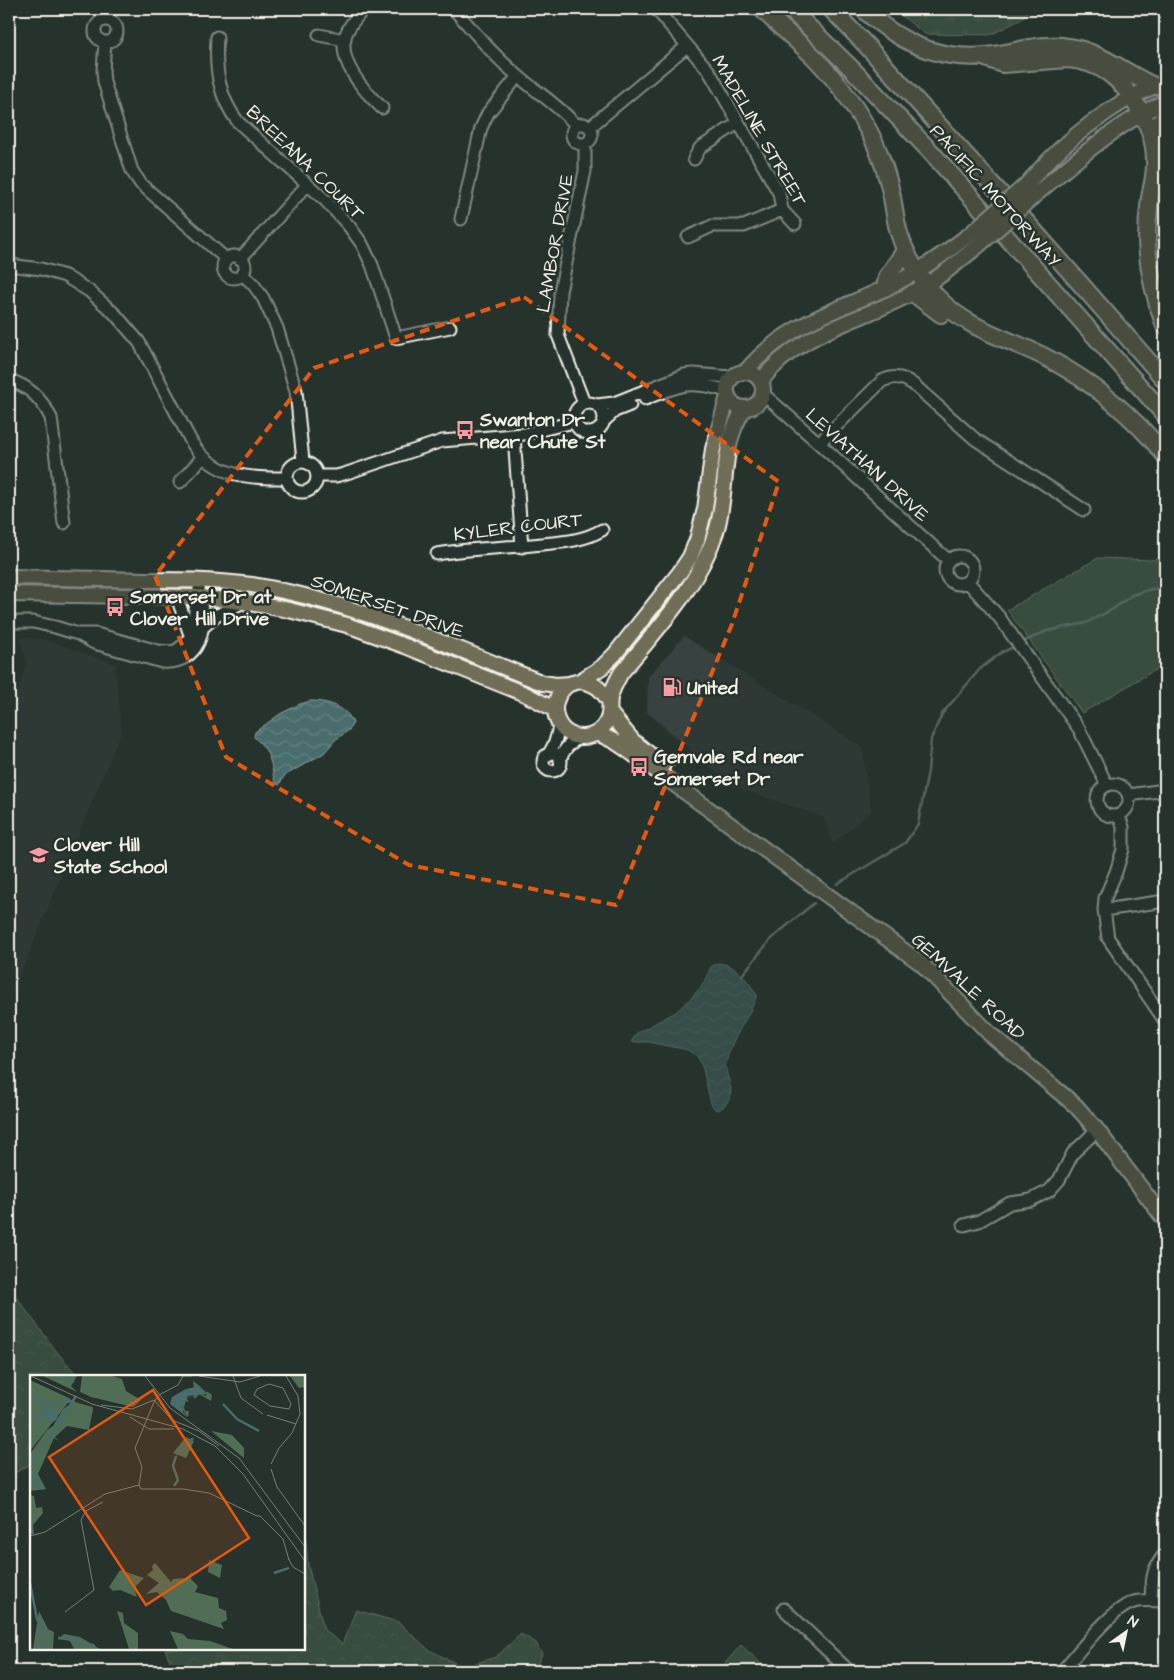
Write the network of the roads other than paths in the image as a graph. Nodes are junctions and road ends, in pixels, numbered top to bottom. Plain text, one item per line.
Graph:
1 (364, 9) edge
2 (454, 9) edge
3 (656, 9) edge
4 (762, 9) edge
5 (790, 9) edge
6 (831, 9) edge
7 (863, 9) edge
8 (107, 15) edge
9 (319, 35) dead end
10 (217, 37) dead end
11 (345, 40) junction
12 (687, 46) junction
13 (983, 57) junction
14 (518, 76) junction
15 (1160, 85) edge
16 (1132, 97) junction
17 (1165, 102) edge
18 (382, 108) dead end
19 (1142, 113) junction
20 (1165, 117) edge
21 (738, 124) junction
22 (576, 125) junction
23 (590, 127) junction
24 (1151, 132) junction
25 (585, 144) junction
26 (694, 159) dead end
27 (307, 185) junction
28 (1031, 190) junction
29 (782, 210) junction
30 (461, 219) dead end
31 (795, 224) dead end
32 (688, 238) dead end
33 (974, 240) junction
34 (905, 251) junction
35 (240, 259) junction
36 (226, 260) junction
37 (9, 266) edge
38 (918, 271) junction
39 (242, 274) junction
40 (885, 288) junction
41 (920, 289) junction
42 (1165, 326) edge
43 (450, 327) dead end
44 (746, 371) junction
45 (9, 380) edge
46 (1165, 380) edge
47 (728, 388) junction
48 (762, 388) junction
49 (584, 403) junction
50 (598, 405) junction
51 (745, 408) junction
52 (1165, 415) edge
53 (604, 420) junction
54 (574, 422) junction
55 (514, 436) junction
56 (820, 442) junction
57 (1165, 455) edge
58 (203, 457) junction
59 (303, 462) junction
60 (317, 476) junction
61 (287, 478) junction
62 (180, 482) dead end
63 (1084, 510) dead end
64 (64, 523) dead end
65 (602, 530) dead end
66 (522, 546) junction
67 (437, 554) dead end
68 (948, 560) junction
69 (9, 578) edge
70 (200, 581) junction
71 (967, 581) junction
72 (9, 594) edge
73 (177, 597) junction
74 (199, 598) junction
75 (243, 602) junction
76 (9, 622) edge
77 (202, 628) junction
78 (78, 634) junction
79 (191, 637) junction
80 (575, 683) junction
81 (609, 707) junction
82 (554, 709) junction
83 (560, 725) junction
84 (597, 733) junction
85 (581, 737) junction
86 (548, 755) junction
87 (560, 761) junction
88 (1107, 785) junction
89 (1165, 790) edge
90 (1129, 795) junction
91 (715, 813) junction
92 (1119, 816) junction
93 (1165, 900) edge
94 (1104, 910) junction
95 (1165, 1021) edge
96 (1097, 1130) junction
97 (1165, 1220) edge
98 (964, 1225) dead end
99 (1165, 1554) edge
100 (1151, 1601) junction
101 (1165, 1601) edge
102 (784, 1609) dead end
103 (849, 1671) edge
104 (1062, 1671) edge

1 - 11 street
2 - 14 street
3 - 12 street, MADELINE STREET
4 - 34 highway
5 - 52 highway, PACIFIC MOTORWAY
6 - 46 highway, PACIFIC MOTORWAY
7 - 13 highway
8 - 36 street
9 - 11 street
10 - 27 street, BREEANA COURT
11 - 18 street
12 - 21 street, MADELINE STREET
12 - 23 street
13 - 15 highway
13 - 16 highway
14 - 22 street
14 - 30 street
15 - 16 main road
16 - 19 highway
16 - 28 main road
17 - 19 main road
19 - 24 highway
19 - 28 main road
20 - 24 highway
21 - 26 street
21 - 29 street, MADELINE STREET
22 - 23 street
22 - 25 street
23 - 25 street, LAMBOR DRIVE
24 - 42 highway
25 - 49 street, LAMBOR DRIVE
27 - 35 street
27 - 43 street, BREEANA COURT
28 - 33 main road, bridge
29 - 31 street, MADELINE STREET
29 - 32 street
33 - 38 main road
33 - 41 main road
34 - 38 highway
34 - 40 highway
35 - 36 street
35 - 39 street
36 - 39 street
37 - 58 street
38 - 40 main road
38 - 41 highway
39 - 59 street
40 - 44 main road
41 - 48 main road
41 - 57 highway
44 - 47 main road
44 - 48 main road
45 - 64 street
47 - 50 street
47 - 51 main road
47 - 53 street
47 - 80 main road
48 - 51 main road
48 - 56 street, LEVIATHAN DRIVE
49 - 50 street
49 - 54 street
50 - 53 street
51 - 81 main road
53 - 54 street
54 - 55 street
55 - 60 street
55 - 66 street
56 - 63 street
56 - 68 street, LEVIATHAN DRIVE
58 - 61 street
58 - 62 street
59 - 60 street
59 - 61 street
60 - 61 street
65 - 66 street, KYLER COURT
66 - 67 street, KYLER COURT
68 - 71 street
68 - 71 street
69 - 70 main road, SOMERSET DRIVE
70 - 74 street
70 - 80 main road, SOMERSET DRIVE
71 - 88 street
72 - 73 main road, SOMERSET DRIVE
73 - 74 main road, SOMERSET DRIVE
73 - 79 street
74 - 75 main road, SOMERSET DRIVE
74 - 77 street
74 - 79 street
75 - 77 street
75 - 82 main road, SOMERSET DRIVE
76 - 78 street
77 - 78 street
78 - 79 street
80 - 81 main road, SOMERSET DRIVE
80 - 82 main road
81 - 84 main road
81 - 91 main road, GEMVALE ROAD
82 - 83 main road
83 - 85 main road
83 - 86 street
84 - 85 main road
84 - 91 main road, GEMVALE ROAD
85 - 87 street
86 - 87 street
86 - 87 street
88 - 90 street
88 - 92 street
89 - 90 street
90 - 92 street
91 - 96 main road, GEMVALE ROAD
92 - 94 street
93 - 94 street
94 - 95 street
96 - 97 main road, GEMVALE ROAD
96 - 98 street
99 - 100 street
100 - 101 street
100 - 104 street
102 - 103 street

